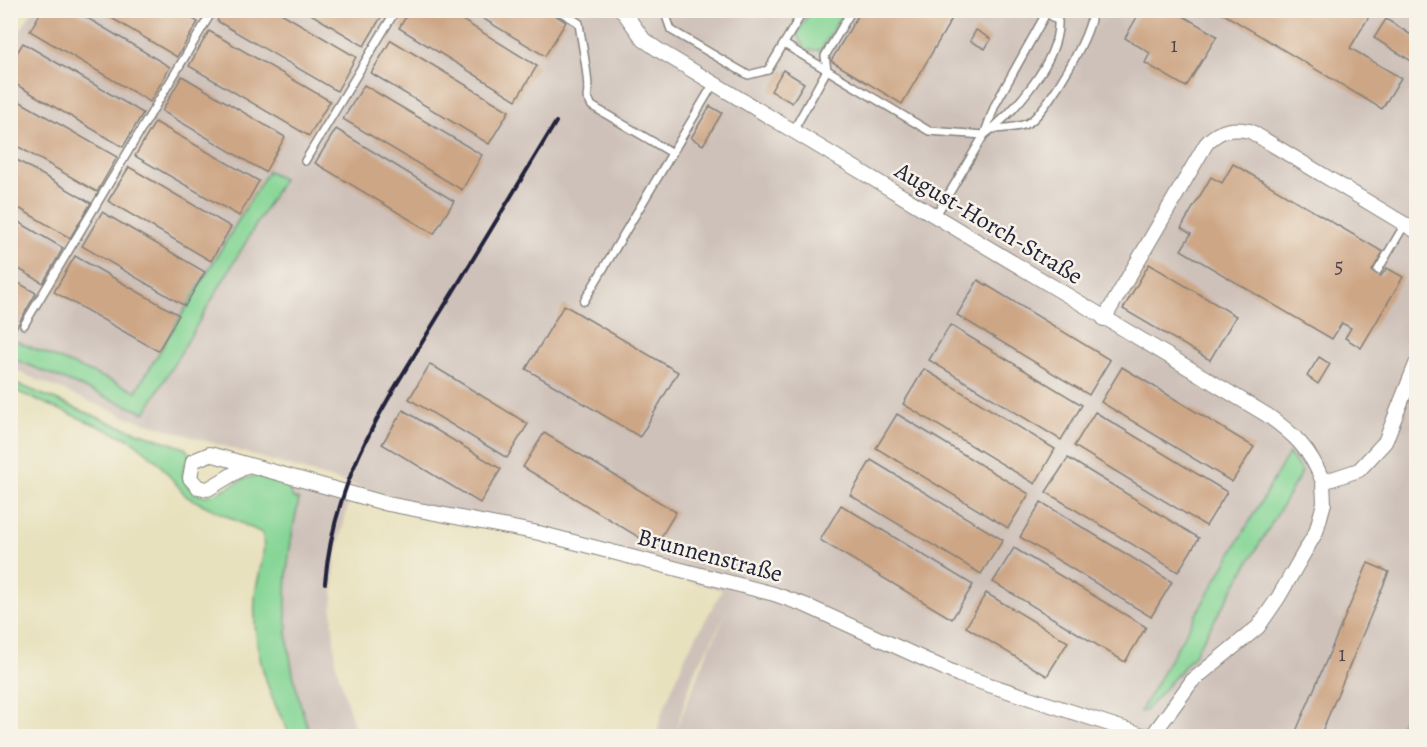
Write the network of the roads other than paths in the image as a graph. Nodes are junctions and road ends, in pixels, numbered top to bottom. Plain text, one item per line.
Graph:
1 (213, 10) edge
2 (396, 10) edge
3 (558, 10) edge
4 (622, 10) edge
5 (664, 10) edge
6 (804, 10) edge
7 (852, 10) edge
8 (1092, 10) edge
9 (1046, 11) edge
10 (784, 44) junction
11 (827, 70) junction
12 (714, 84) junction
13 (995, 105) junction
14 (1001, 123) junction
15 (992, 129) junction
16 (793, 131) junction
17 (984, 135) junction
18 (672, 153) junction
19 (305, 161) dead end
20 (935, 217) junction
21 (1411, 227) edge
22 (1378, 270) dead end
23 (584, 301) dead end
24 (1104, 319) junction
25 (24, 325) dead end
26 (1416, 364) edge
27 (248, 465) dead end
28 (1323, 482) junction
29 (1146, 736) edge
30 (1152, 736) edge

1 - 25 lane
2 - 19 lane
3 - 18 lane
4 - 12 street, August-Horch-Straße
5 - 10 lane
6 - 10 lane
7 - 11 lane
8 - 15 lane
9 - 13 lane
9 - 14 lane
10 - 11 lane
11 - 16 lane
11 - 17 lane
12 - 16 street, August-Horch-Straße
12 - 18 lane
13 - 14 lane
13 - 17 lane
14 - 15 lane
15 - 17 lane
16 - 20 street, August-Horch-Straße
17 - 20 lane
18 - 23 lane
20 - 24 street, August-Horch-Straße
21 - 22 lane
21 - 24 street
24 - 28 street, August-Horch-Straße
26 - 28 street
27 - 29 street, Brunnenstraße
28 - 30 street

